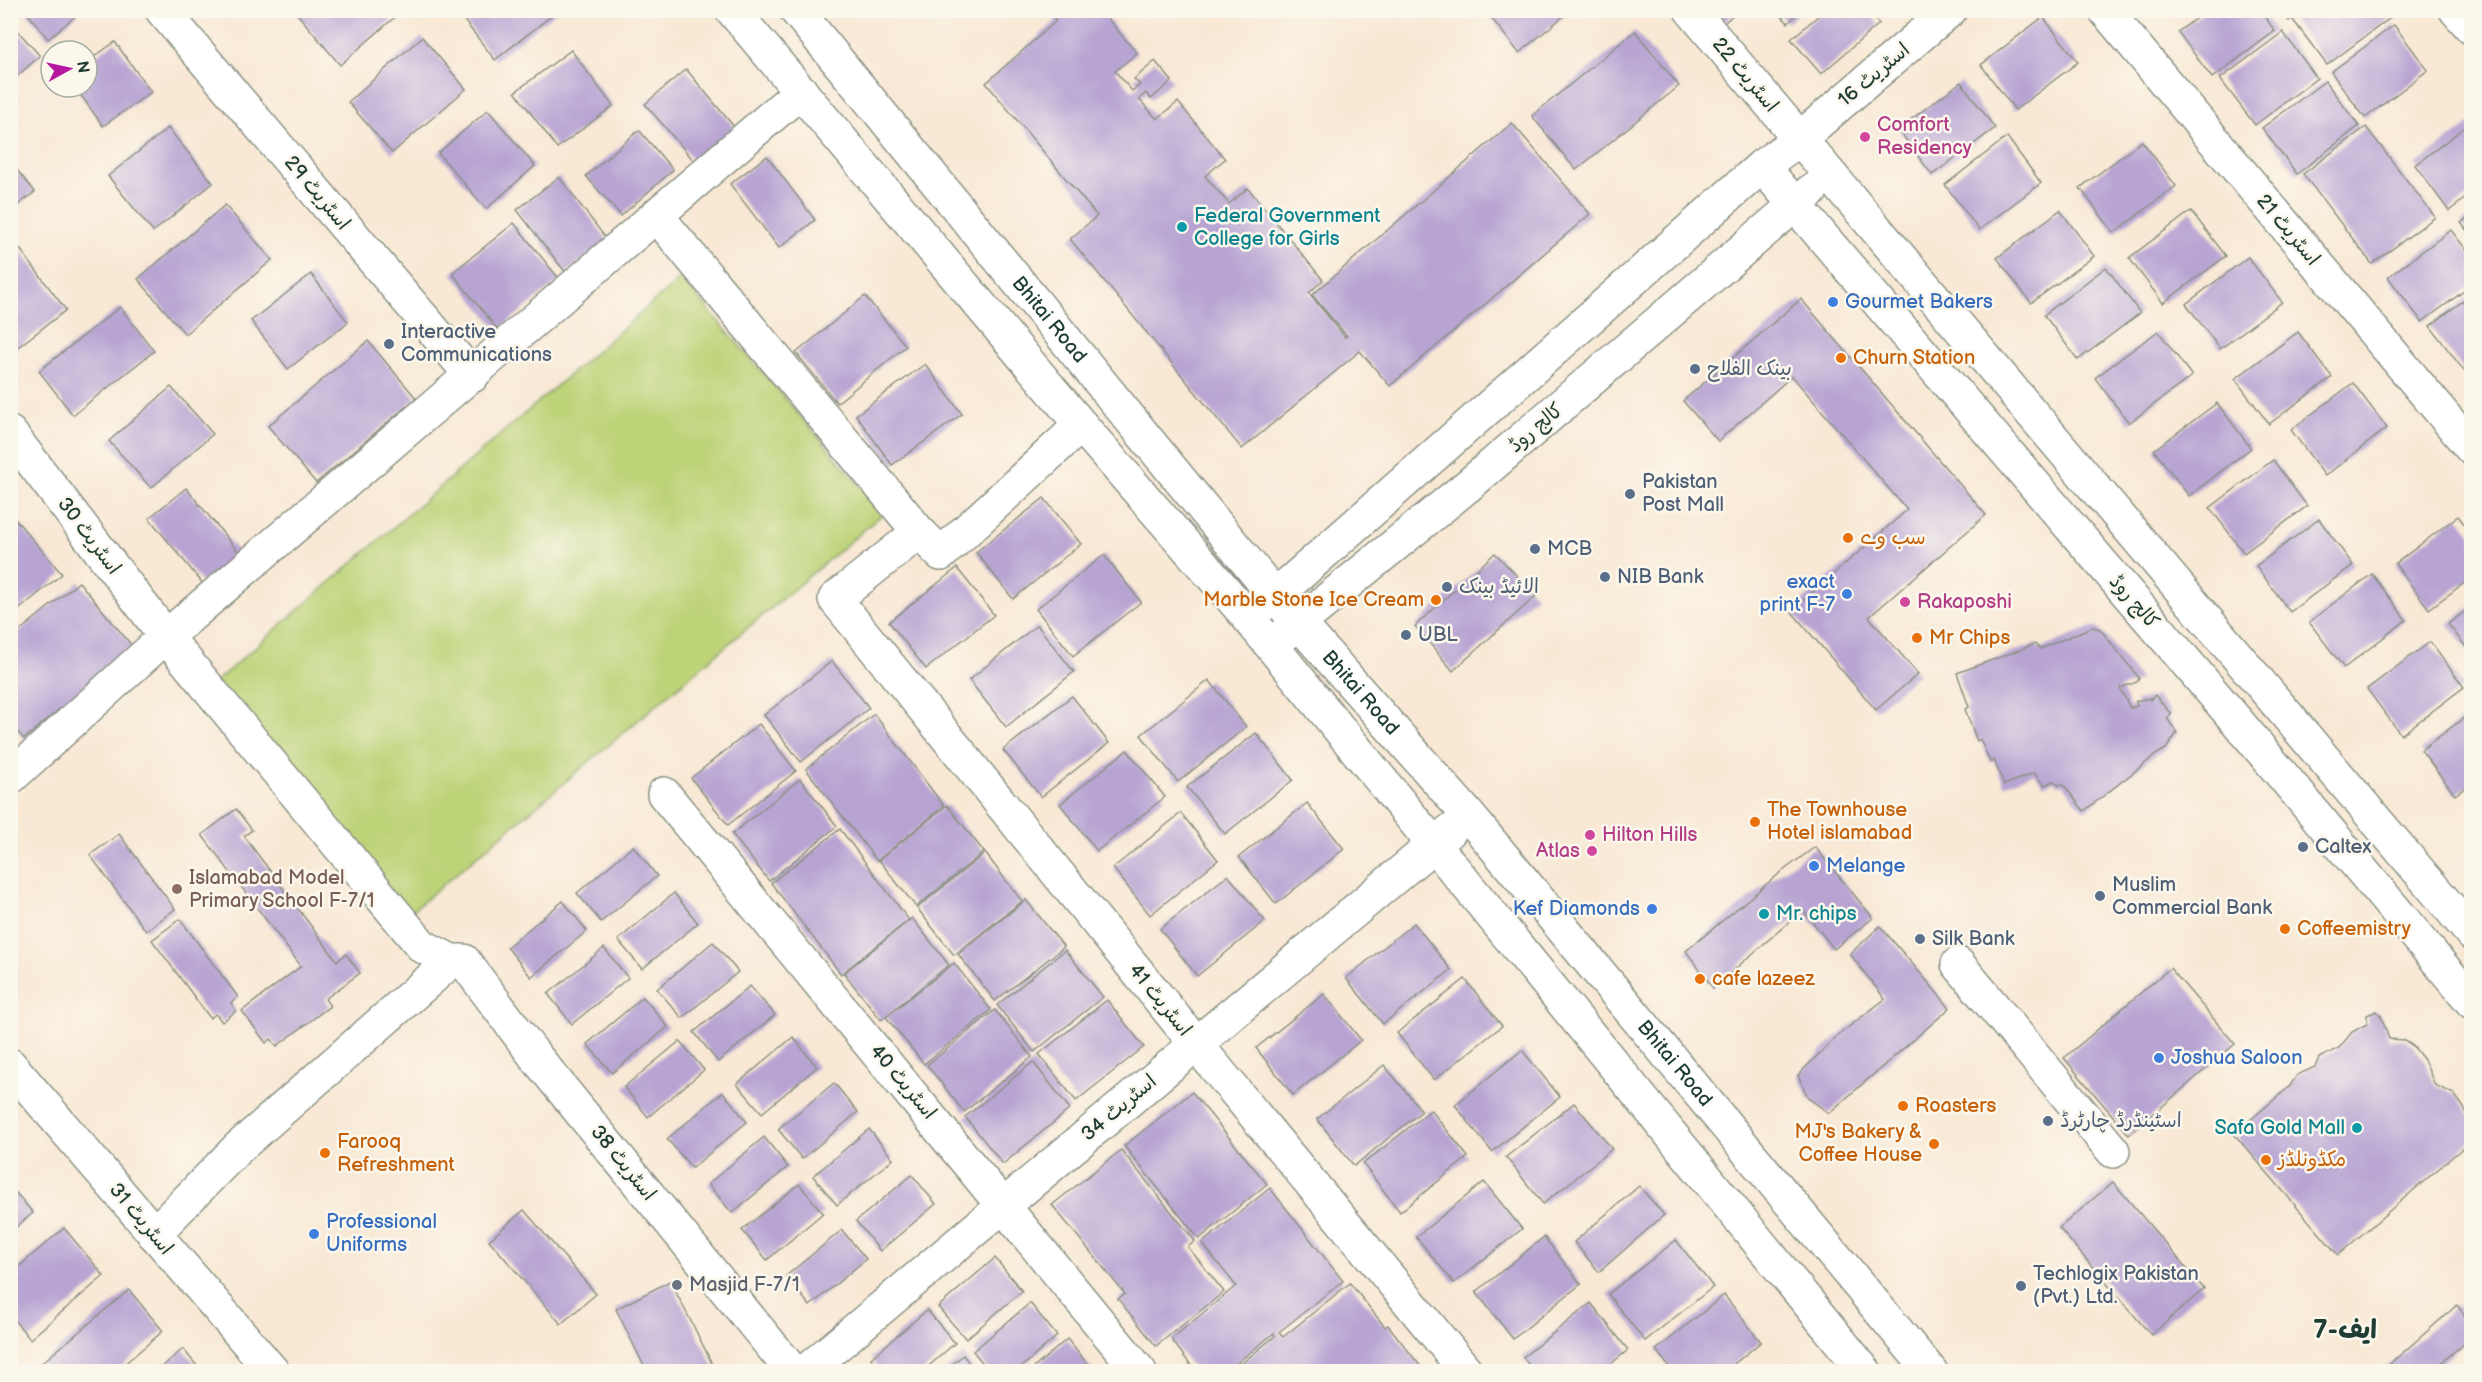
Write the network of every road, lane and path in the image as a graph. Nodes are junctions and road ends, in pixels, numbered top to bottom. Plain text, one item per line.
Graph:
1 (162, 10) edge
2 (732, 10) edge
3 (796, 10) edge
4 (1691, 10) edge
5 (1950, 10) edge
6 (2105, 10) edge
7 (2456, 10) edge
8 (2472, 28) edge
9 (801, 91) junction
10 (1798, 140) junction
11 (1762, 166) junction
12 (1830, 174) junction
13 (1796, 204) junction
14 (657, 216) junction
15 (472, 376) junction
16 (1081, 425) junction
17 (10, 433) edge
18 (2472, 449) edge
19 (919, 532) junction
20 (1275, 596) junction
21 (1246, 616) junction
22 (1300, 622) junction
23 (167, 638) junction
24 (1271, 645) junction
25 (10, 778) edge
26 (664, 794) dead end
27 (1469, 816) junction
28 (1433, 844) junction
29 (2472, 934) edge
30 (451, 961) junction
31 (1958, 964) dead end
32 (2472, 1002) edge
33 (1196, 1044) junction
34 (10, 1065) edge
35 (2113, 1150) dead end
36 (1004, 1204) junction
37 (154, 1234) junction
38 (1898, 1331) junction
39 (1862, 1368) edge
40 (273, 1371) edge
41 (804, 1371) edge
42 (1140, 1371) edge
43 (1467, 1371) edge
44 (1931, 1371) edge

1 - 15 street, اسٹریٹ 29
2 - 9 street, Bhitai Road
3 - 20 street, Bhitai Road
4 - 10 street, اسٹریٹ 22
5 - 10 street, اسٹریٹ 16
6 - 18 street, اسٹریٹ 21
7 - 8 street
9 - 14 street
9 - 16 street, Bhitai Road
10 - 11 street
10 - 12 street
11 - 13 street, کالج روڈ
11 - 20 street
12 - 13 street, کالج روڈ
12 - 29 street
13 - 22 street, کالج روڈ
13 - 32 street, کالج روڈ
14 - 15 street
14 - 19 street
15 - 23 street
16 - 19 street
16 - 21 street, Bhitai Road
17 - 23 street, اسٹریٹ 30
19 - 33 street, اسٹریٹ 41
20 - 21 street
20 - 22 street, Bhitai Road
21 - 24 street, Bhitai Road
22 - 24 street, کالج روڈ
22 - 27 street, Bhitai Road
23 - 25 street
23 - 30 street, اسٹریٹ 30
24 - 28 street, Bhitai Road
26 - 36 street, اسٹریٹ 40
27 - 28 street, اسٹریٹ 34
27 - 38 street, Bhitai Road
28 - 33 street, اسٹریٹ 34
28 - 39 street, Bhitai Road
30 - 37 street
30 - 41 street, اسٹریٹ 38
31 - 35 street
33 - 36 street, اسٹریٹ 34
33 - 43 street, اسٹریٹ 41
34 - 37 street, اسٹریٹ 31
36 - 41 street, اسٹریٹ 34
36 - 42 street, اسٹریٹ 40
37 - 40 street, اسٹریٹ 31
38 - 39 street
38 - 44 street, Bhitai Road

